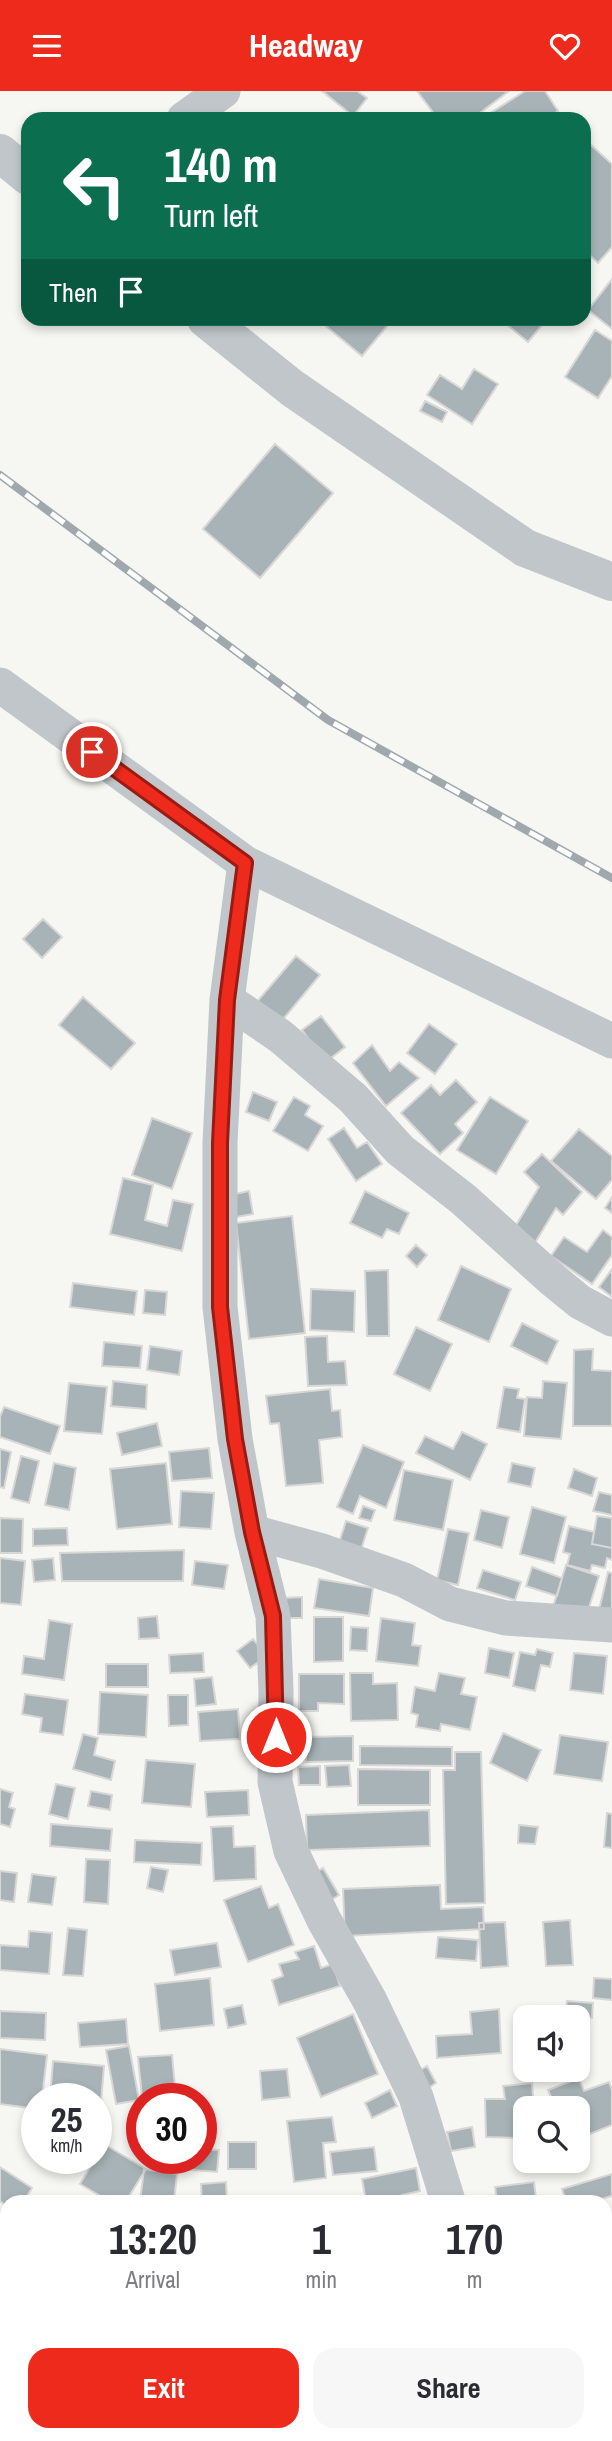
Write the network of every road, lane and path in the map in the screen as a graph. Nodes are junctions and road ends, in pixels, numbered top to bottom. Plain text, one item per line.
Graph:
1 (223, 91) edge
2 (194, 112) edge
3 (0, 153) edge
4 (21, 170) edge
5 (215, 326) edge
6 (612, 582) edge
7 (0, 685) edge
8 (245, 863) junction
9 (227, 1000) junction
10 (612, 1041) edge
11 (612, 1319) edge
12 (252, 1532) junction
13 (612, 1625) edge
14 (446, 2195) edge

1 - 2 street
3 - 4 street
5 - 6 street
7 - 8 street
8 - 9 street
8 - 10 street
9 - 11 street
9 - 12 street
12 - 13 street
12 - 14 street

